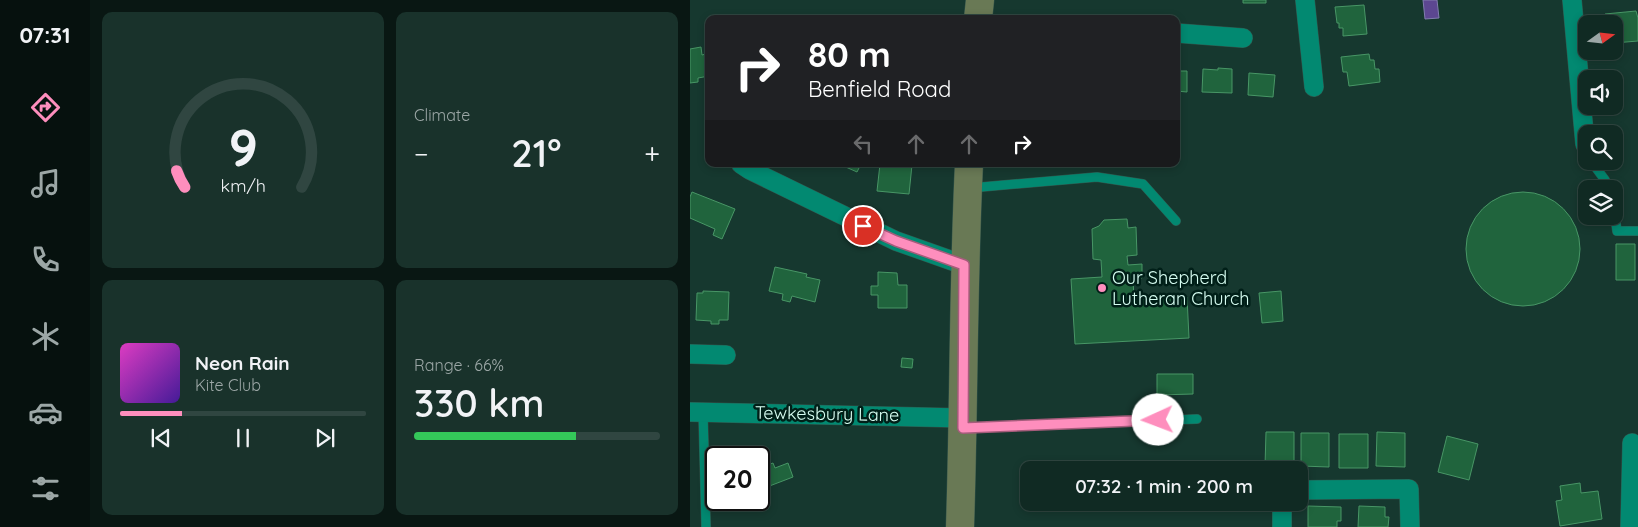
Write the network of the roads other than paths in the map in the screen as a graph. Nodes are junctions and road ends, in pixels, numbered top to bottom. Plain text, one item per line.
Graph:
1 (1306, 0) edge
2 (1572, 0) edge
3 (1180, 33) edge
4 (1243, 38) dead end
5 (1314, 87) dead end
6 (1584, 125) edge
7 (746, 167) edge
8 (968, 176) edge
9 (1176, 221) dead end
10 (1615, 225) edge
11 (1638, 231) edge
12 (964, 265) junction
13 (690, 354) edge
14 (726, 355) dead end
15 (697, 411) edge
16 (1197, 419) dead end
17 (963, 423) junction
18 (1632, 443) dead end
19 (1308, 490) edge
20 (1282, 511) edge
21 (706, 527) edge
22 (960, 527) edge
23 (1282, 527) edge
24 (1410, 527) edge
25 (1630, 527) edge

1 - 5 street
2 - 6 street
3 - 4 street
7 - 12 street
8 - 9 lane
8 - 12 main road
10 - 11 lane
12 - 17 main road
13 - 14 street
15 - 17 street, Tewkesbury Lane
15 - 21 lane
16 - 17 lane
17 - 22 main road
18 - 25 street
19 - 24 street
20 - 23 street

